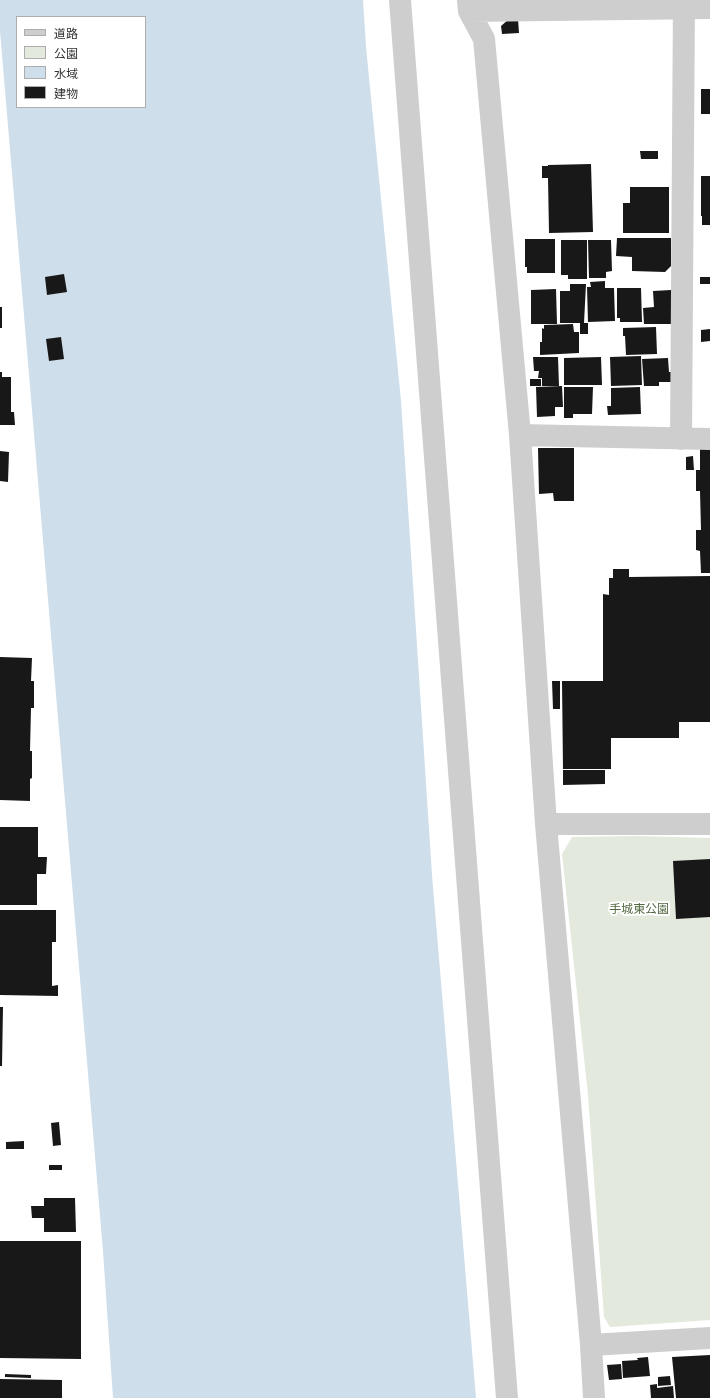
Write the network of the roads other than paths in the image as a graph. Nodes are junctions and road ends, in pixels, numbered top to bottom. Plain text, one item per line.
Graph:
1 (400, 0) edge
2 (684, 4) edge
3 (468, 5) edge
4 (710, 8) edge
5 (520, 435) junction
6 (682, 439) junction
7 (710, 439) edge
8 (546, 824) junction
9 (710, 824) edge
10 (710, 1338) edge
11 (591, 1345) junction
12 (507, 1398) edge
13 (594, 1398) edge

1 - 12 street
2 - 3 street
2 - 4 street
2 - 6 street
3 - 5 street
5 - 6 street
5 - 8 street
6 - 7 street
8 - 9 street
8 - 11 street
10 - 11 street
11 - 13 street

